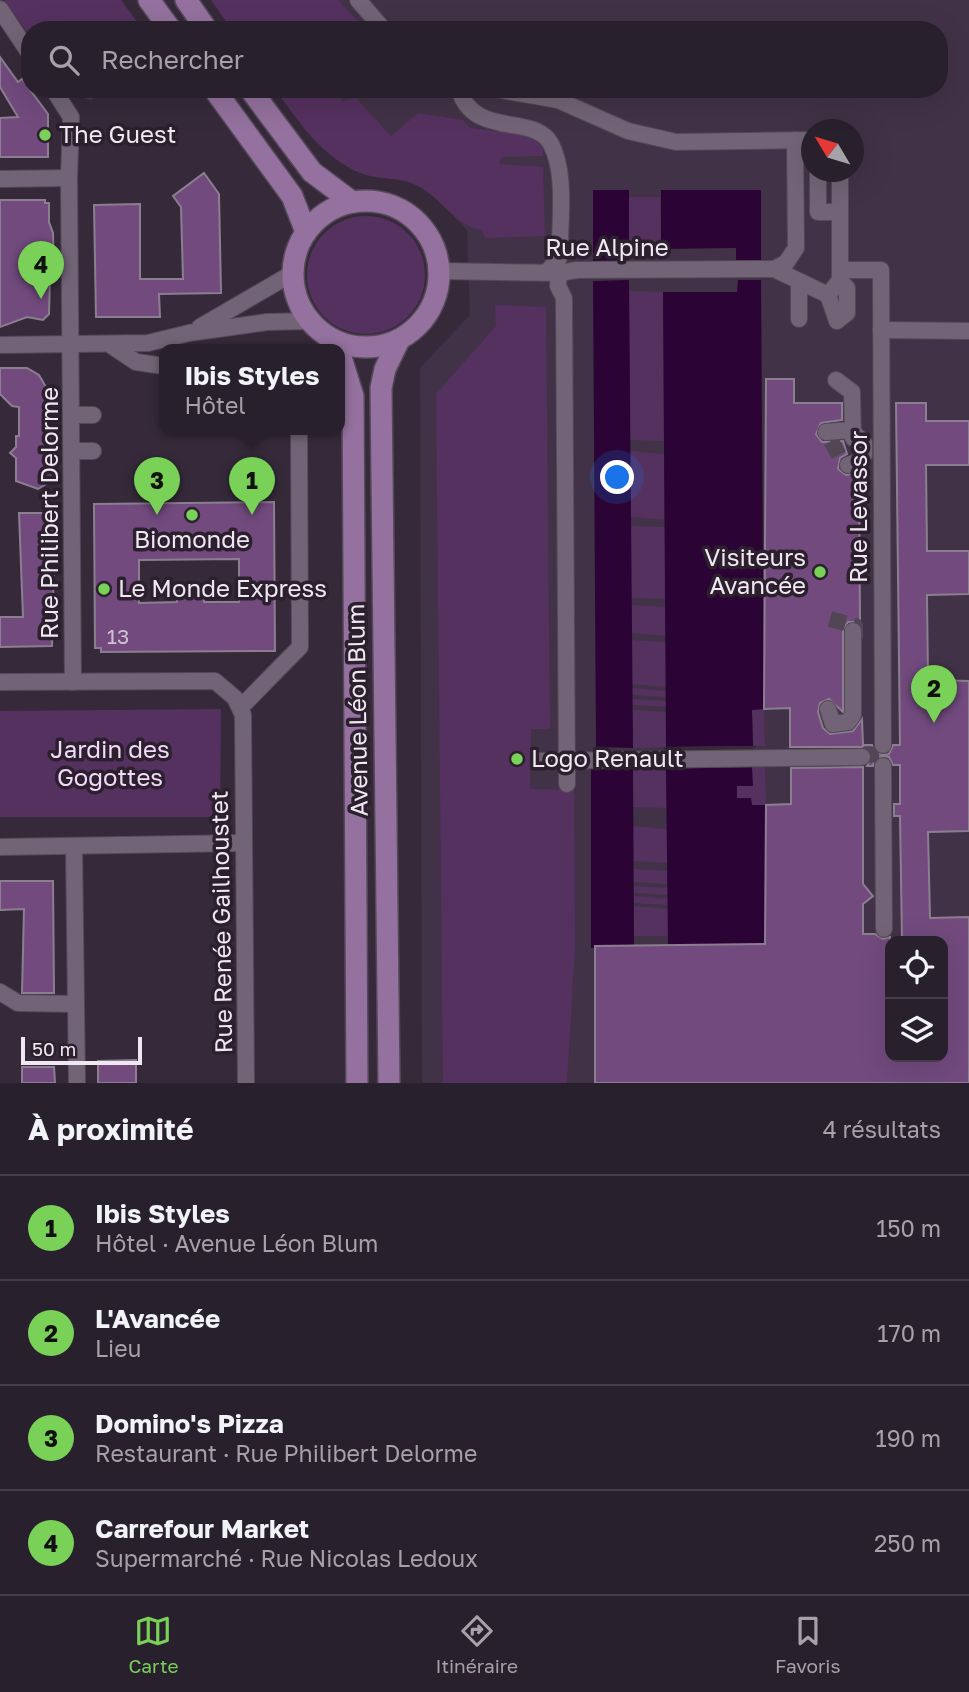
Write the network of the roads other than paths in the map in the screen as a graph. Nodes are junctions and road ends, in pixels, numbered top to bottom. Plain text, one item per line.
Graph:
1 (149, 0) edge
2 (186, 0) edge
3 (358, 0) edge
4 (0, 9) edge
5 (164, 21) edge
6 (201, 21) edge
7 (376, 21) edge
8 (21, 40) edge
9 (59, 98) edge
10 (221, 98) edge
11 (257, 98) edge
12 (464, 98) edge
13 (547, 98) edge
14 (794, 140) junction
15 (801, 140) edge
16 (69, 178) junction
17 (0, 179) edge
18 (818, 182) edge
19 (840, 182) edge
20 (352, 202) junction
21 (818, 212) junction
22 (840, 212) junction
23 (796, 213) junction
24 (306, 232) junction
25 (774, 269) junction
26 (440, 271) junction
27 (293, 272) junction
28 (553, 272) junction
29 (840, 275) junction
30 (799, 283) junction
31 (828, 295) junction
32 (799, 319) dead end
33 (310, 321) junction
34 (881, 330) junction
35 (969, 331) edge
36 (189, 333) junction
37 (400, 340) junction
38 (333, 344) edge
39 (0, 345) edge
40 (72, 345) junction
41 (112, 346) junction
42 (345, 348) edge
43 (159, 365) edge
44 (345, 372) edge
45 (836, 380) dead end
46 (72, 415) junction
47 (93, 415) dead end
48 (825, 432) dead end
49 (299, 435) edge
50 (853, 438) dead end
51 (72, 451) junction
52 (93, 451) dead end
53 (848, 465) dead end
54 (853, 631) dead end
55 (0, 682) edge
56 (73, 682) junction
57 (241, 707) junction
58 (828, 709) dead end
59 (883, 745) dead end
60 (862, 757) tunnel mouth
61 (539, 761) dead end
62 (567, 761) junction
63 (883, 766) dead end
64 (567, 783) dead end
65 (243, 844) junction
66 (0, 847) edge
67 (74, 848) junction
68 (884, 929) dead end
69 (0, 992) edge
70 (76, 1004) junction
71 (77, 1083) edge
72 (246, 1083) edge
73 (357, 1083) edge
74 (389, 1083) edge

1 - 5 main road
2 - 6 main road
3 - 7 street
4 - 8 street
9 - 16 street, Rue Philibert Delorme
10 - 24 main road
11 - 20 main road
12 - 28 street
13 - 14 street
14 - 15 street
14 - 23 street
16 - 17 street
16 - 40 street, Rue Philibert Delorme
18 - 21 street
19 - 22 street
20 - 24 main road
20 - 26 main road
21 - 22 street
21 - 23 street
22 - 29 street
23 - 25 street
24 - 27 main road
25 - 28 street, Rue Alpine
25 - 30 street
26 - 28 street, Rue Alpine
26 - 37 main road
27 - 33 main road
27 - 36 street
28 - 62 street
29 - 31 street
29 - 31 street
29 - 34 street, Rue Levassor
30 - 31 street
30 - 32 street
33 - 36 street
33 - 38 main road
34 - 35 street
34 - 59 street, Rue Levassor
36 - 41 street
37 - 42 main road
37 - 74 main road, Avenue Léon Blum
39 - 40 street
40 - 41 street
40 - 46 street, Rue Philibert Delorme
41 - 43 street
44 - 73 main road, Avenue Léon Blum
45 - 50 street
46 - 47 street
46 - 51 street, Rue Philibert Delorme
48 - 53 street
49 - 57 street
51 - 52 street
51 - 56 street, Rue Philibert Delorme
54 - 58 street
55 - 56 street
56 - 57 street
57 - 65 street, Rue Renée Gailhoustet
60 - 62 street
61 - 62 street
62 - 64 street
63 - 68 street
65 - 67 street
65 - 72 street, Rue Renée Gailhoustet
66 - 67 street
67 - 70 street
69 - 70 street
70 - 71 street

